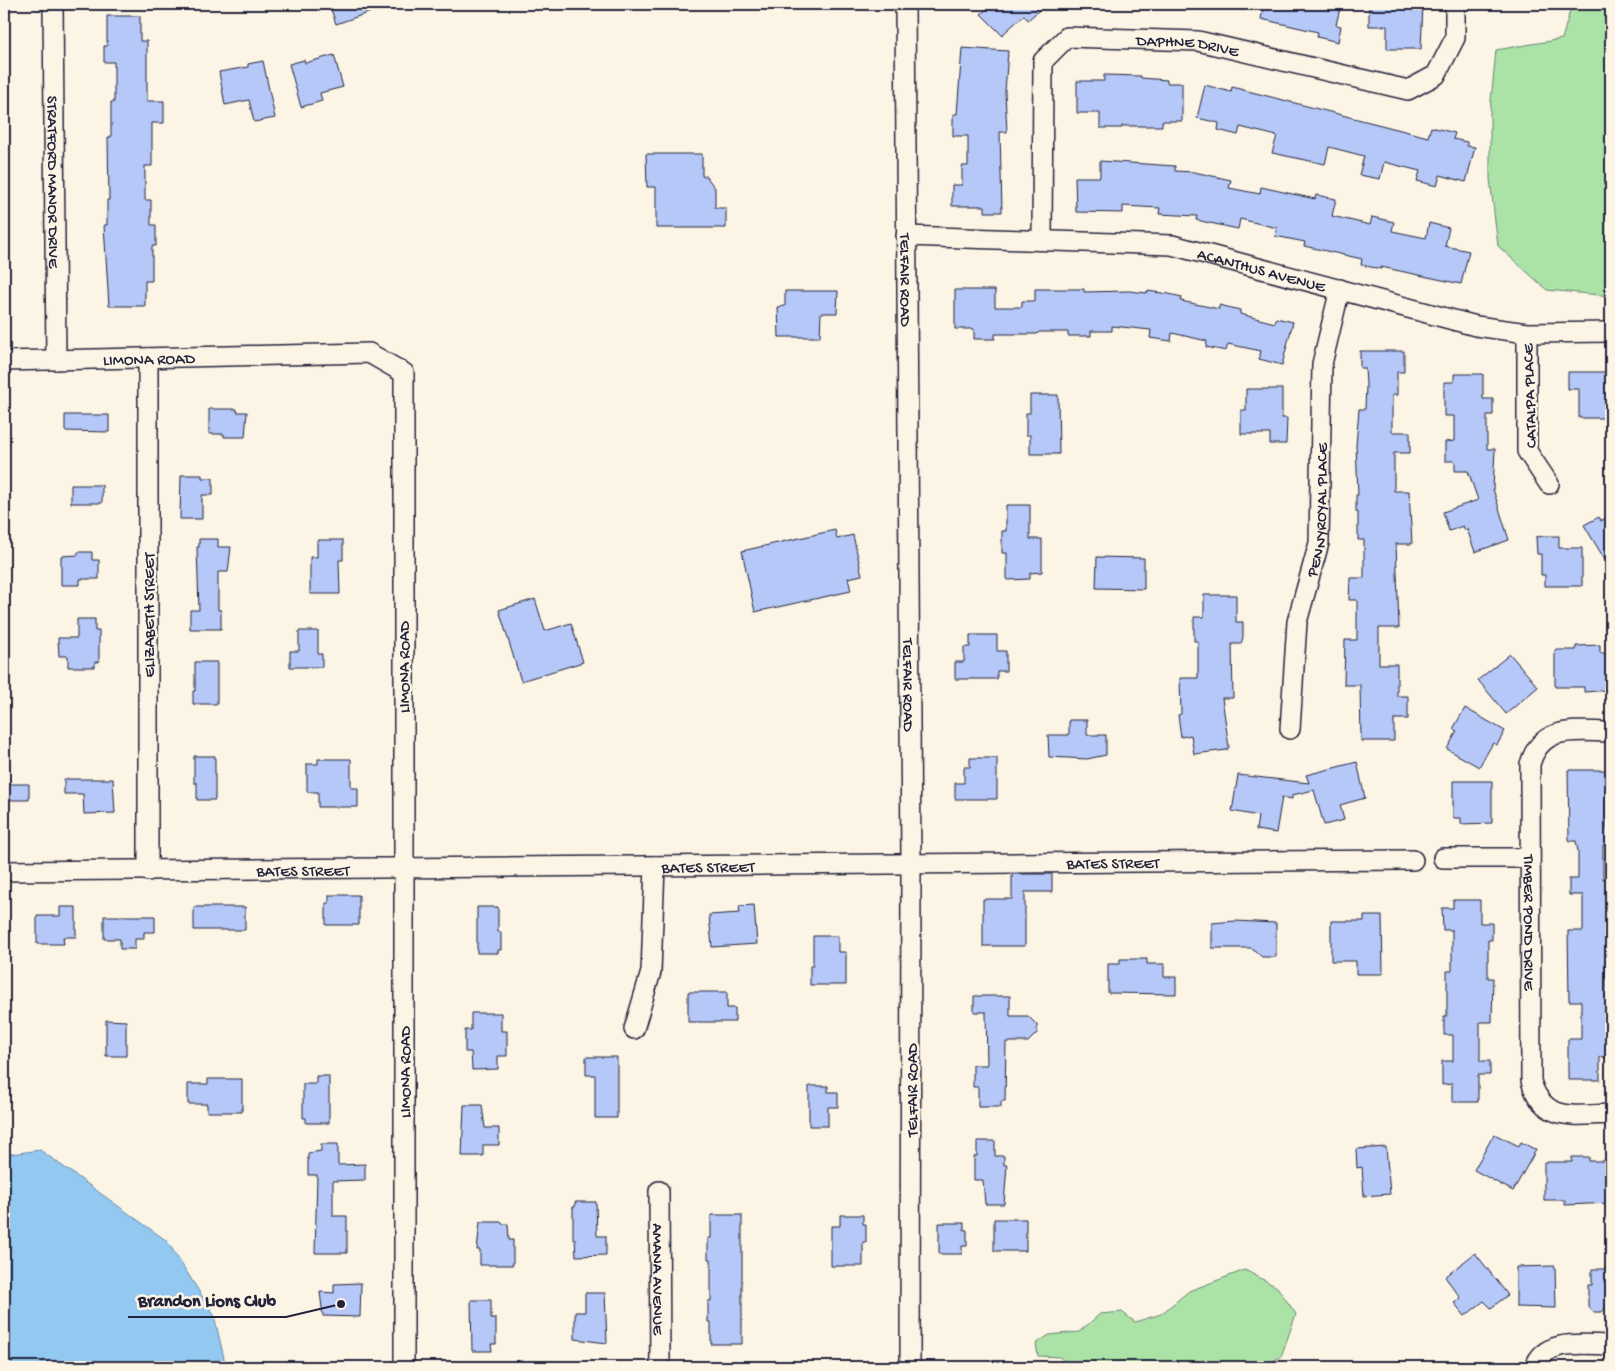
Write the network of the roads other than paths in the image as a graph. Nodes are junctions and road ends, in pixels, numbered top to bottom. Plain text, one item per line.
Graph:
1 (53, 4) edge
2 (905, 4) edge
3 (1455, 4) edge
4 (906, 236) junction
5 (1042, 240) junction
6 (1340, 289) junction
7 (1611, 332) edge
8 (1527, 333) junction
9 (148, 358) junction
10 (4, 360) edge
11 (56, 360) junction
12 (1549, 484) dead end
13 (1290, 729) dead end
14 (1611, 732) edge
15 (1443, 858) dead end
16 (1529, 858) junction
17 (1413, 860) dead end
18 (911, 863) junction
19 (655, 866) junction
20 (403, 870) junction
21 (4, 871) edge
22 (148, 871) junction
23 (634, 1029) dead end
24 (1611, 1114) edge
25 (659, 1190) dead end
26 (1611, 1345) edge
27 (404, 1367) edge
28 (660, 1367) edge
29 (910, 1367) edge
30 (1535, 1367) edge

1 - 11 street, STRATFORD MANOR DRIVE
2 - 4 street, TELFAIR ROAD
3 - 5 street, DAPHNE DRIVE
4 - 5 street, ACANTHUS AVENUE
4 - 18 street, TELFAIR ROAD
5 - 6 street, ACANTHUS AVENUE
6 - 8 street, ACANTHUS AVENUE
6 - 13 street, PENNYROYAL PLACE
7 - 8 street, ACANTHUS AVENUE
8 - 12 street, CATALPA PLACE
9 - 11 street, LIMONA ROAD
9 - 20 street, LIMONA ROAD
9 - 22 street, ELIZABETH STREET
10 - 11 street, LIMONA ROAD
14 - 16 street, TIMBER POND DRIVE
15 - 16 street
16 - 24 street, TIMBER POND DRIVE
17 - 18 street, BATES STREET
18 - 19 street, BATES STREET
18 - 29 street, TELFAIR ROAD
19 - 20 street, BATES STREET
19 - 23 street
20 - 22 street, BATES STREET
20 - 27 street, LIMONA ROAD
21 - 22 street, BATES STREET
25 - 28 street, AMANA AVENUE
26 - 30 street

